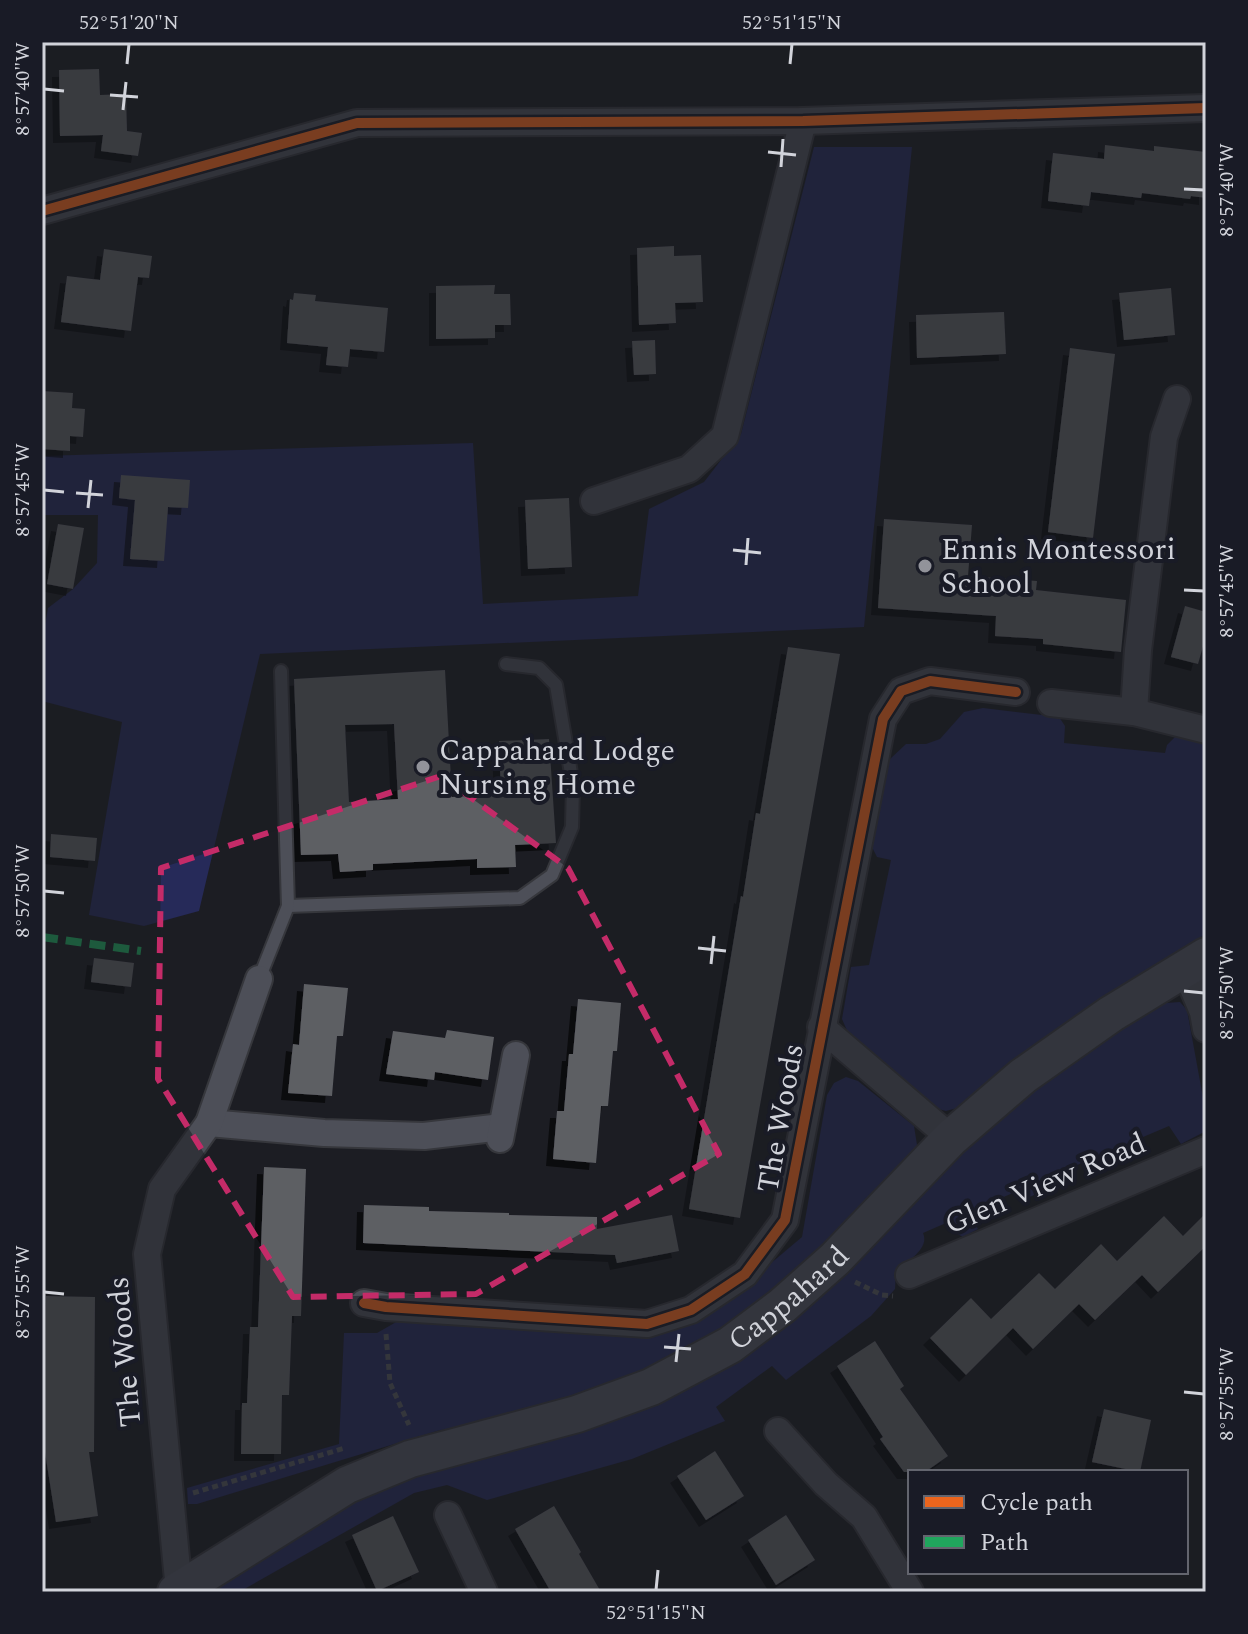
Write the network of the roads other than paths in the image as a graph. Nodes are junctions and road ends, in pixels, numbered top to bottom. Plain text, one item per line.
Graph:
1 (1206, 108) edge
2 (803, 121) junction
3 (42, 211) edge
4 (1177, 399) dead end
5 (594, 501) dead end
6 (506, 664) dead end
7 (281, 671) dead end
8 (1016, 692) dead end
9 (1051, 703) dead end
10 (1134, 712) junction
11 (1206, 730) edge
12 (288, 906) junction
13 (1196, 962) edge
14 (259, 979) joint
15 (821, 1027) junction
16 (1206, 1029) edge
17 (516, 1055) dead end
18 (209, 1123) junction
19 (951, 1138) junction
20 (1206, 1150) edge
21 (909, 1275) dead end
22 (375, 1305) road end
23 (778, 1431) dead end
24 (448, 1515) dead end
25 (178, 1591) edge
26 (484, 1592) edge
27 (910, 1592) edge

1 - 2 street
2 - 3 street
2 - 5 street
4 - 10 street
6 - 12 lane
7 - 12 lane
8 - 15 street, The Woods
9 - 10 street
10 - 11 street
12 - 14 lane
13 - 16 street
13 - 19 main road, Cappahard
14 - 18 street, The Woods
15 - 19 street, The Woods
15 - 22 street, The Woods
17 - 18 street
18 - 25 street, The Woods
19 - 25 main road, Cappahard
20 - 21 street, Glen View Road
23 - 27 street
24 - 26 street

